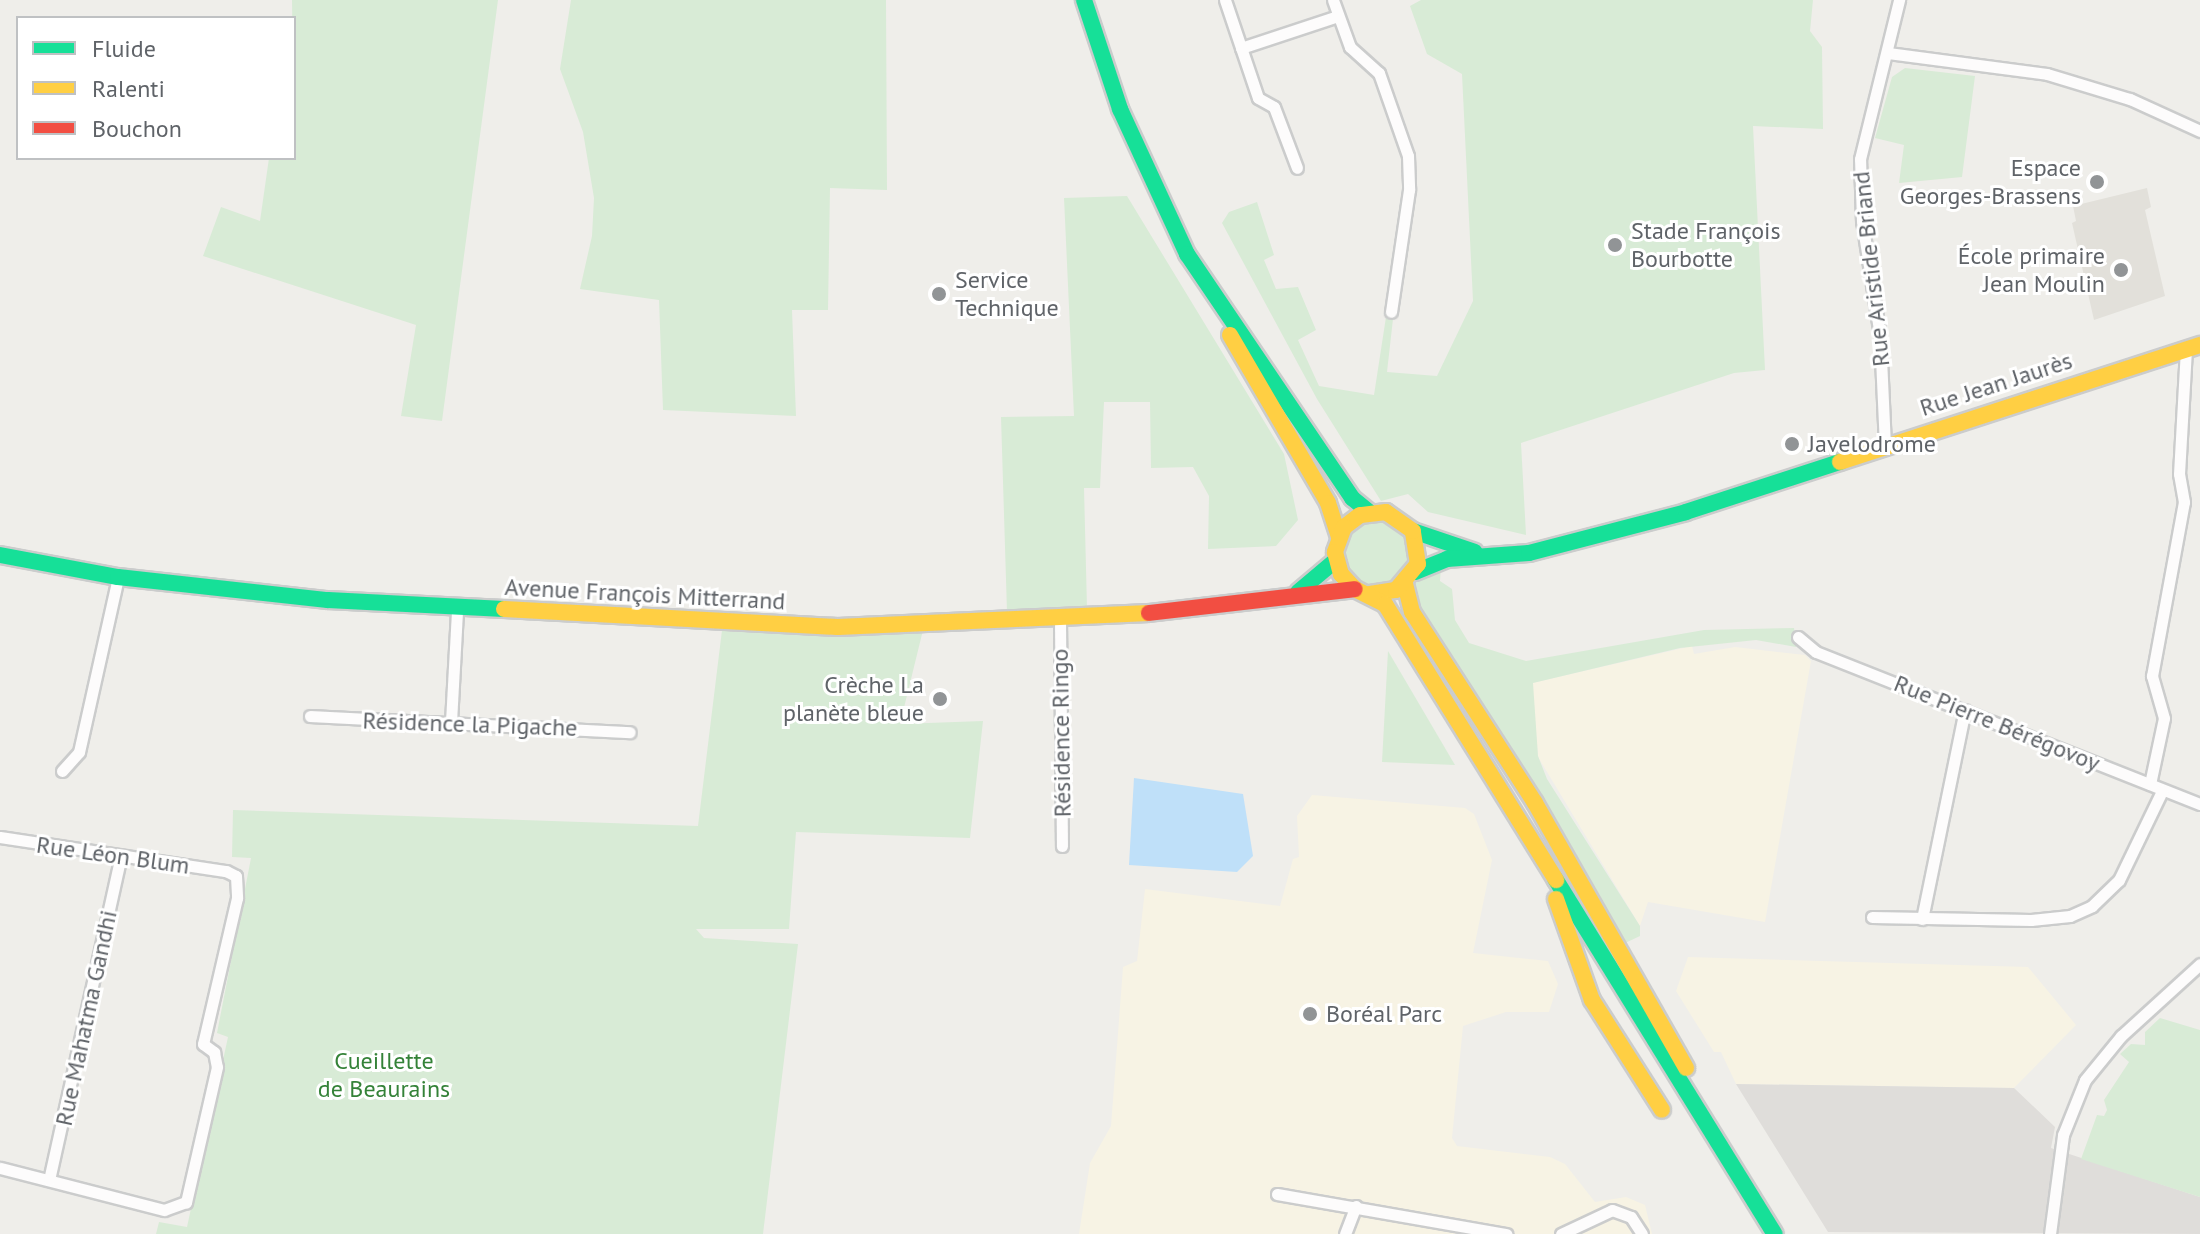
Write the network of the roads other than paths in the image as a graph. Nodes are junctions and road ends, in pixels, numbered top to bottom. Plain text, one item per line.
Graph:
1 (1084, 0) edge
2 (1225, 0) edge
3 (1333, 0) edge
4 (1899, 0) edge
5 (1338, 16) junction
6 (1241, 48) junction
7 (1888, 53) junction
8 (2200, 131) edge
9 (1297, 168) dead end
10 (1216, 303) junction
11 (1391, 312) dead end
12 (2193, 347) edge
13 (1885, 446) junction
14 (1369, 512) junction
15 (1413, 531) junction
16 (1339, 536) junction
17 (0, 555) edge
18 (1484, 555) junction
19 (1336, 560) junction
20 (118, 577) junction
21 (1410, 578) junction
22 (1363, 592) junction
23 (1291, 596) junction
24 (457, 610) junction
25 (1060, 620) junction
26 (1798, 637) dead end
27 (1965, 710) junction
28 (310, 716) dead end
29 (451, 722) junction
30 (630, 732) dead end
31 (62, 771) dead end
32 (2150, 784) junction
33 (2162, 791) junction
34 (2200, 804) edge
35 (1519, 821) junction
36 (2, 837) edge
37 (1062, 846) dead end
38 (0, 852) edge
39 (121, 856) junction
40 (1872, 917) dead end
41 (1922, 919) junction
42 (2200, 964) edge
43 (1662, 1110) dead end
44 (0, 1168) edge
45 (49, 1180) junction
46 (1277, 1194) dead end
47 (1356, 1206) junction
48 (1582, 1229) edge
49 (1345, 1234) edge
50 (1507, 1234) edge
51 (1561, 1234) edge
52 (1642, 1234) edge
53 (1775, 1234) edge
54 (1788, 1234) edge
55 (2050, 1234) edge

1 - 10 main road
2 - 6 street
3 - 5 street
4 - 7 street, Rue Aristide Briand
5 - 6 street
5 - 11 street
6 - 9 street
7 - 8 street
7 - 13 street, Rue Aristide Briand
10 - 14 main road
10 - 16 main road
12 - 13 main road, Rue Jean Jaurès
12 - 32 street
13 - 18 main road, Rue Jean Jaurès
14 - 15 main road
14 - 16 main road
15 - 18 main road
15 - 21 main road
16 - 19 main road
17 - 20 main road, Avenue François Mitterrand
18 - 21 main road, Rue Jean Jaurès
19 - 22 main road
19 - 23 main road
20 - 24 main road, Avenue François Mitterrand
20 - 31 street
21 - 22 main road
21 - 54 main road
22 - 23 main road, Avenue François Mitterrand
22 - 35 main road
23 - 25 main road, Avenue François Mitterrand
24 - 25 main road, Avenue François Mitterrand
24 - 29 street
25 - 37 street, Résidence Ringo
26 - 27 street, Rue Pierre Bérégovoy
27 - 32 street, Rue Pierre Bérégovoy
27 - 41 street
28 - 29 street, Résidence la Pigache
29 - 30 street, Résidence la Pigache
32 - 33 street, Rue Pierre Bérégovoy
33 - 34 street, Rue Pierre Bérégovoy
33 - 41 street
35 - 43 main road
35 - 53 main road
36 - 38 street
36 - 39 street, Rue Léon Blum
39 - 45 street, Rue Mahatma Gandhi
39 - 45 street, Rue Léon Blum
40 - 41 street
42 - 55 street
44 - 45 street
46 - 47 street
47 - 49 street
47 - 50 street
48 - 51 street
48 - 52 street

